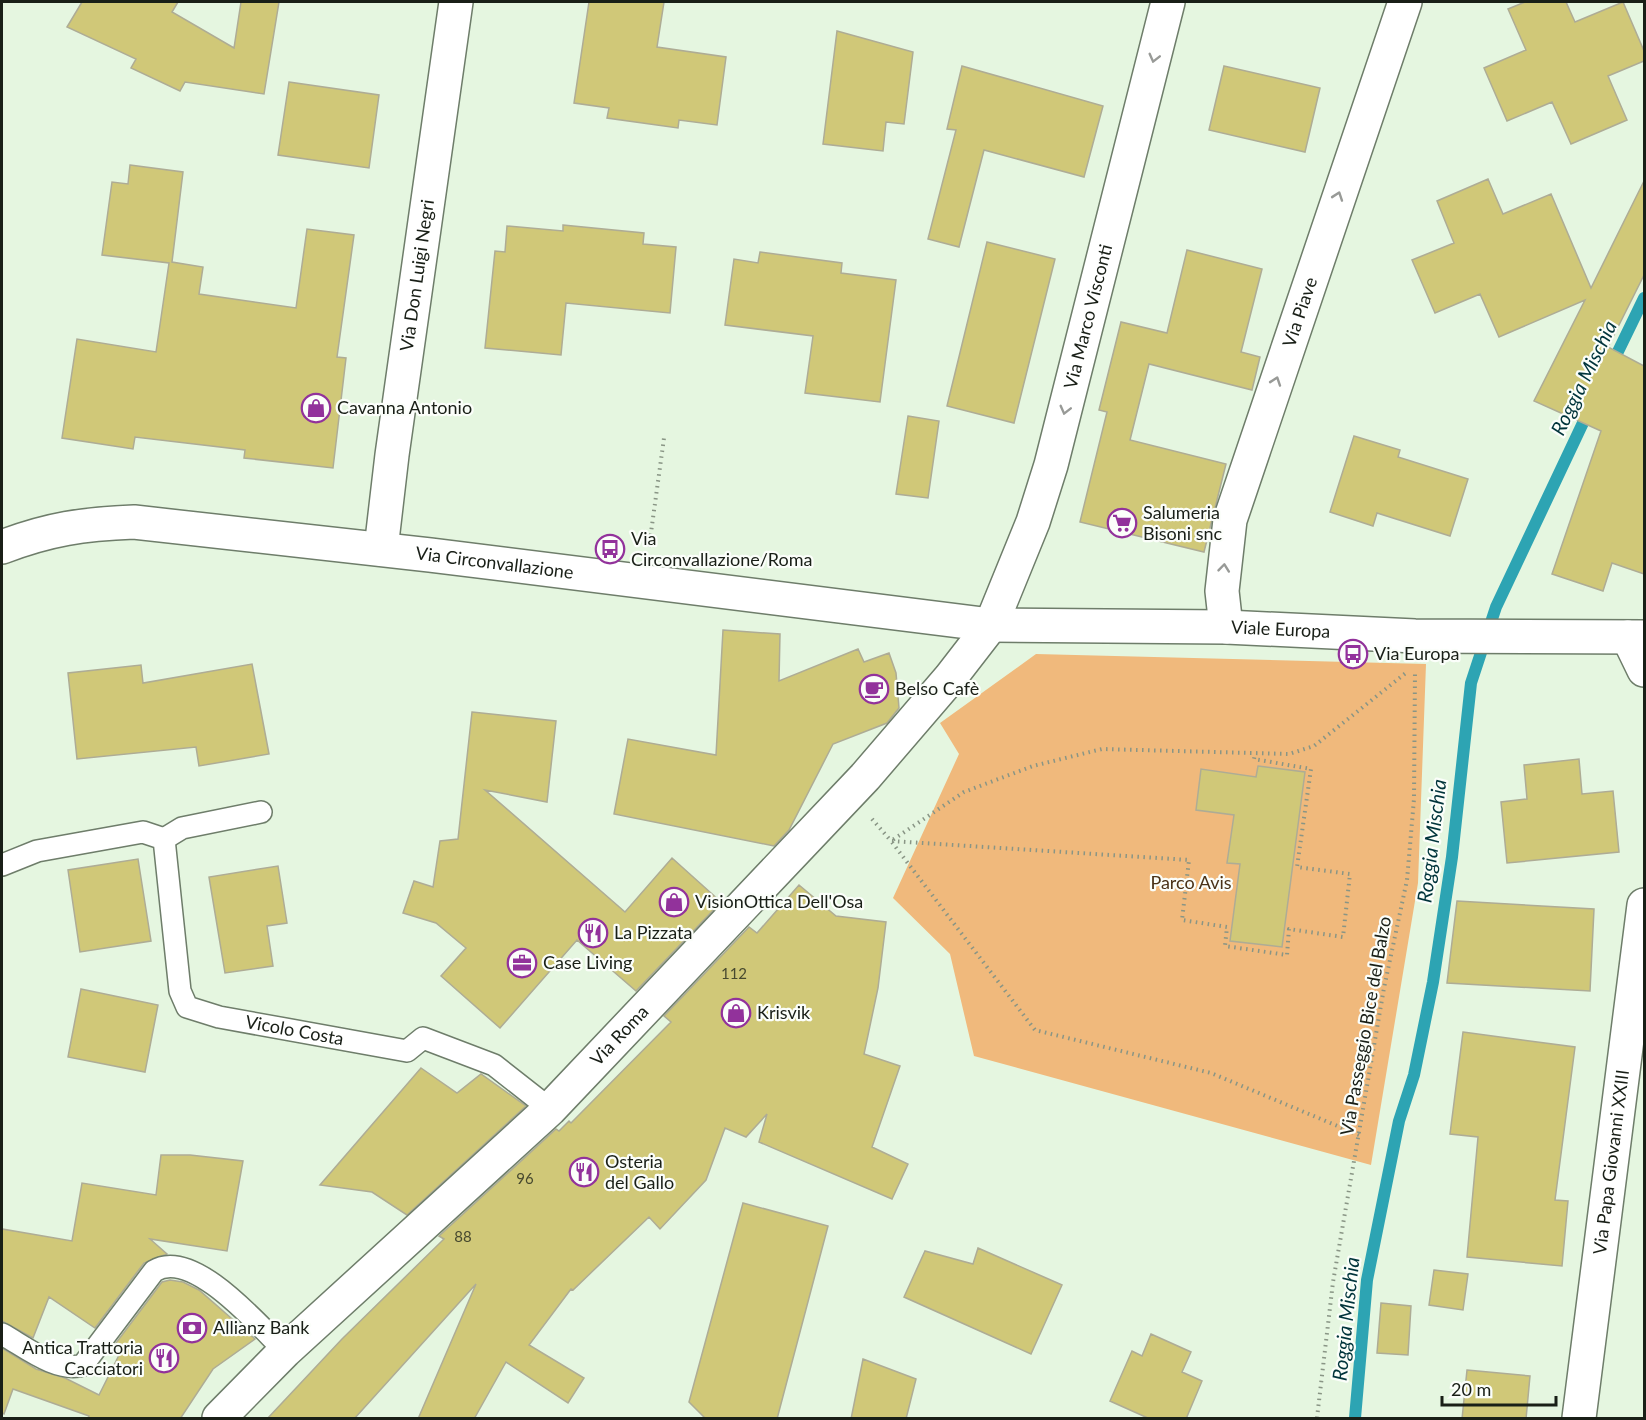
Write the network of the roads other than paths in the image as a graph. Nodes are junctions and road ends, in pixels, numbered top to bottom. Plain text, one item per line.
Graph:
1 (456, 2) edge
2 (1168, 2) edge
3 (1405, 2) edge
4 (2, 547) edge
5 (381, 549) junction
6 (991, 625) junction
7 (1226, 627) junction
8 (1636, 637) edge
9 (1644, 670) edge
10 (261, 812) dead end
11 (164, 839) junction
12 (2, 865) edge
13 (1644, 905) edge
14 (550, 1109) junction
15 (2, 1334) edge
16 (285, 1351) junction
17 (219, 1419) edge
18 (1579, 1419) edge

1 - 5 street, Via Don Luigi Negri
2 -> 6 street, Via Marco Visconti
7 -> 3 street, Via Piave
4 - 5 street, Via Circonvallazione
5 - 6 street, Via Circonvallazione
6 - 7 street, Viale Europa
6 - 14 street, Via Roma
7 - 8 street, Viale Europa
8 - 9 street
10 - 11 lane
11 - 12 lane
11 - 14 lane, Vicolo Costa
13 - 18 street, Via Papa Giovanni XXIII
14 - 16 street, Via Roma
15 - 16 lane
16 - 17 street, Via Roma

